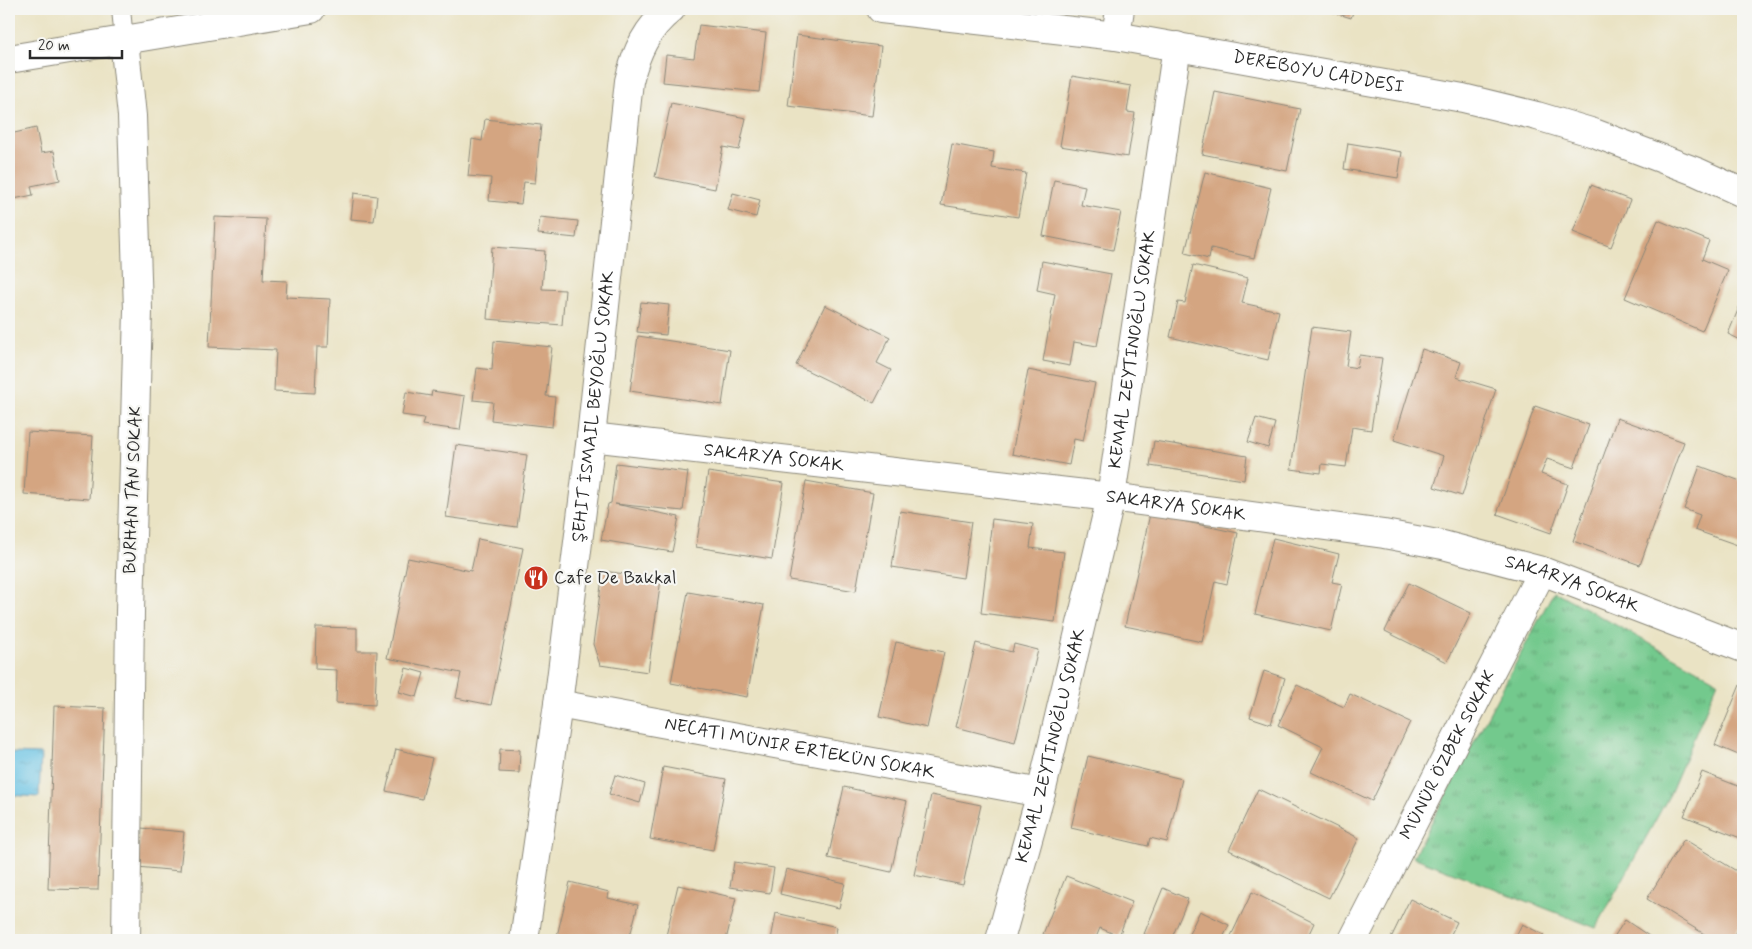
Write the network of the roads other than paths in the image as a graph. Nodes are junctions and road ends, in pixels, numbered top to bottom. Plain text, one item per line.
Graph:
1 (121, 9) edge
2 (311, 9) edge
3 (671, 9) edge
4 (880, 9) edge
5 (1120, 9) edge
6 (1116, 36) junction
7 (124, 40) junction
8 (1177, 46) junction
9 (9, 59) edge
10 (1743, 193) edge
11 (591, 437) junction
12 (1110, 497) junction
13 (1542, 571) junction
14 (1743, 648) edge
15 (558, 704) junction
16 (1041, 793) junction
17 (126, 940) edge
18 (524, 940) edge
19 (1000, 940) edge
20 (1353, 940) edge

1 - 7 lane
2 - 7 street
3 - 11 street, ŞEHIT İSMAIL BEYOĞLU SOKAK
4 - 6 street, DEREBOYU CADDESI
5 - 6 street
6 - 8 street, DEREBOYU CADDESI
7 - 9 street
7 - 17 street, BURHAN TAN SOKAK
8 - 10 street, DEREBOYU CADDESI
8 - 12 street, KEMAL ZEYTINOĞLU SOKAK
11 - 12 street, SAKARYA SOKAK
11 - 15 street, ŞEHIT İSMAIL BEYOĞLU SOKAK
12 - 13 street, SAKARYA SOKAK
12 - 16 street, KEMAL ZEYTINOĞLU SOKAK
13 - 14 street, SAKARYA SOKAK
13 - 20 street, MÜNÜR ÖZBEK SOKAK
15 - 16 street, NECATI MÜNIR ERTEKÜN SOKAK
15 - 18 street, ŞEHIT İSMAIL BEYOĞLU SOKAK
16 - 19 street, KEMAL ZEYTINOĞLU SOKAK

